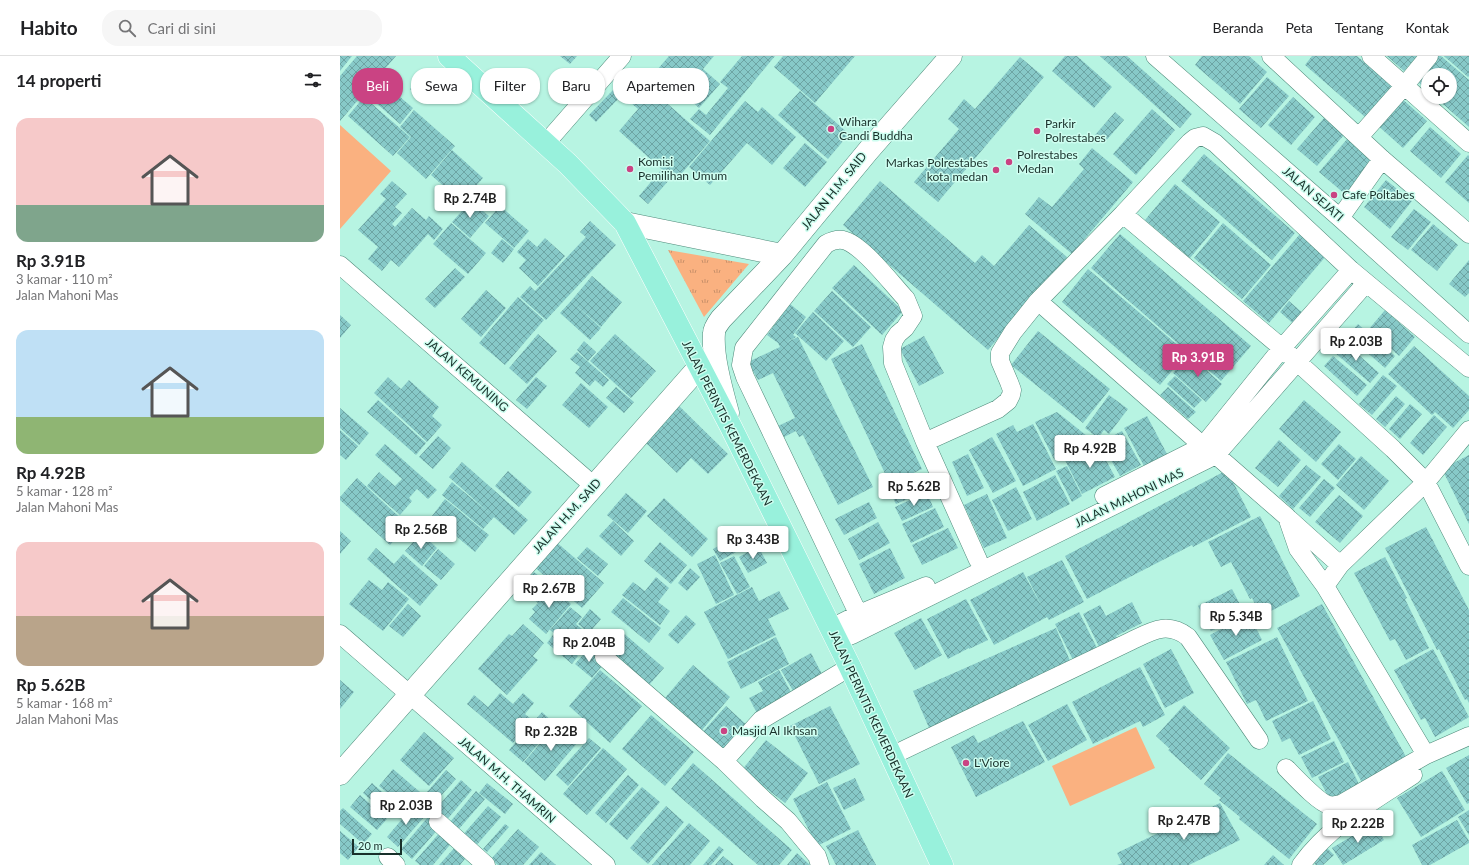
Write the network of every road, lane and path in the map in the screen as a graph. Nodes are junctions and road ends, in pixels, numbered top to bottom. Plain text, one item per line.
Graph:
1 (449, 56) edge
2 (622, 56) edge
3 (951, 56) edge
4 (1155, 56) edge
5 (1271, 56) edge
6 (1371, 56) edge
7 (1429, 56) edge
8 (1405, 85) junction
9 (1359, 137) junction
10 (546, 143) junction
11 (1469, 143) edge
12 (1382, 160) junction
13 (1123, 214) junction
14 (1340, 218) junction
15 (625, 223) junction
16 (1469, 234) edge
17 (782, 255) junction
18 (340, 265) edge
19 (1351, 270) junction
20 (1366, 283) junction
21 (1038, 301) junction
22 (1469, 334) edge
23 (1282, 348) junction
24 (1298, 363) junction
25 (699, 367) junction
26 (1469, 368) edge
27 (731, 427) junction
28 (1469, 430) edge
29 (925, 442) junction
30 (1209, 451) junction
31 (1426, 482) junction
32 (594, 486) junction
33 (1287, 517) junction
34 (978, 560) junction
35 (1340, 565) junction
36 (1469, 566) edge
37 (1326, 586) junction
38 (862, 621) junction
39 (340, 634) edge
40 (834, 635) junction
41 (604, 657) dead end
42 (850, 667) junction
43 (409, 694) junction
44 (1469, 736) edge
45 (1259, 740) dead end
46 (1469, 745) edge
47 (1426, 755) junction
48 (891, 756) junction
49 (724, 761) junction
50 (1286, 768) dead end
51 (340, 774) edge
52 (438, 822) dead end
53 (1303, 864) edge
54 (486, 865) edge
55 (606, 865) edge
56 (820, 865) edge
57 (942, 865) edge

1 - 10 main road, JALAN PERINTIS KEMERDEKAAN
2 - 10 street
3 - 17 street, JALAN H.M. SAID
4 - 14 street, JALAN SEJATI
5 - 9 street
6 - 8 street
7 - 8 street
8 - 9 street
8 - 11 street
9 - 12 street
10 - 15 main road, JALAN PERINTIS KEMERDEKAAN
12 - 14 street
12 - 16 street
13 - 19 street
13 - 21 street
13 - 23 street
14 - 22 street, JALAN SEJATI
15 - 17 street
15 - 25 main road, JALAN PERINTIS KEMERDEKAAN
17 - 27 street, JALAN H.M. SAID
18 - 32 street, JALAN KEMUNING
19 - 20 street
19 - 23 street, JALAN MAHONI MAS
20 - 24 street, JALAN MAHONI MAS
20 - 26 street
21 - 29 street
21 - 30 street
23 - 24 street
23 - 30 street, JALAN MAHONI MAS
24 - 30 street, JALAN MAHONI MAS
24 - 31 street
25 - 27 main road, JALAN PERINTIS KEMERDEKAAN
25 - 32 street, JALAN H.M. SAID
27 - 40 main road, JALAN PERINTIS KEMERDEKAAN
28 - 31 street
29 - 34 street
29 - 38 street
30 - 33 street
30 - 34 street, JALAN MAHONI MAS
30 - 38 street, JALAN MAHONI MAS
31 - 35 street
31 - 36 street
32 - 43 street, JALAN H.M. SAID
33 - 35 street
33 - 37 street
34 - 38 street, JALAN MAHONI MAS
35 - 37 street
37 - 47 street
38 - 40 street, JALAN MAHONI MAS
39 - 43 street, JALAN M.H. THAMRIN
40 - 42 main road, JALAN PERINTIS KEMERDEKAAN
41 - 49 street
42 - 48 main road, JALAN PERINTIS KEMERDEKAAN
42 - 49 street
43 - 51 street, JALAN H.M. SAID
43 - 55 street, JALAN M.H. THAMRIN
44 - 47 street
45 - 48 street
46 - 53 street
47 - 50 street
48 - 57 main road, JALAN PERINTIS KEMERDEKAAN
49 - 56 street
52 - 54 street

